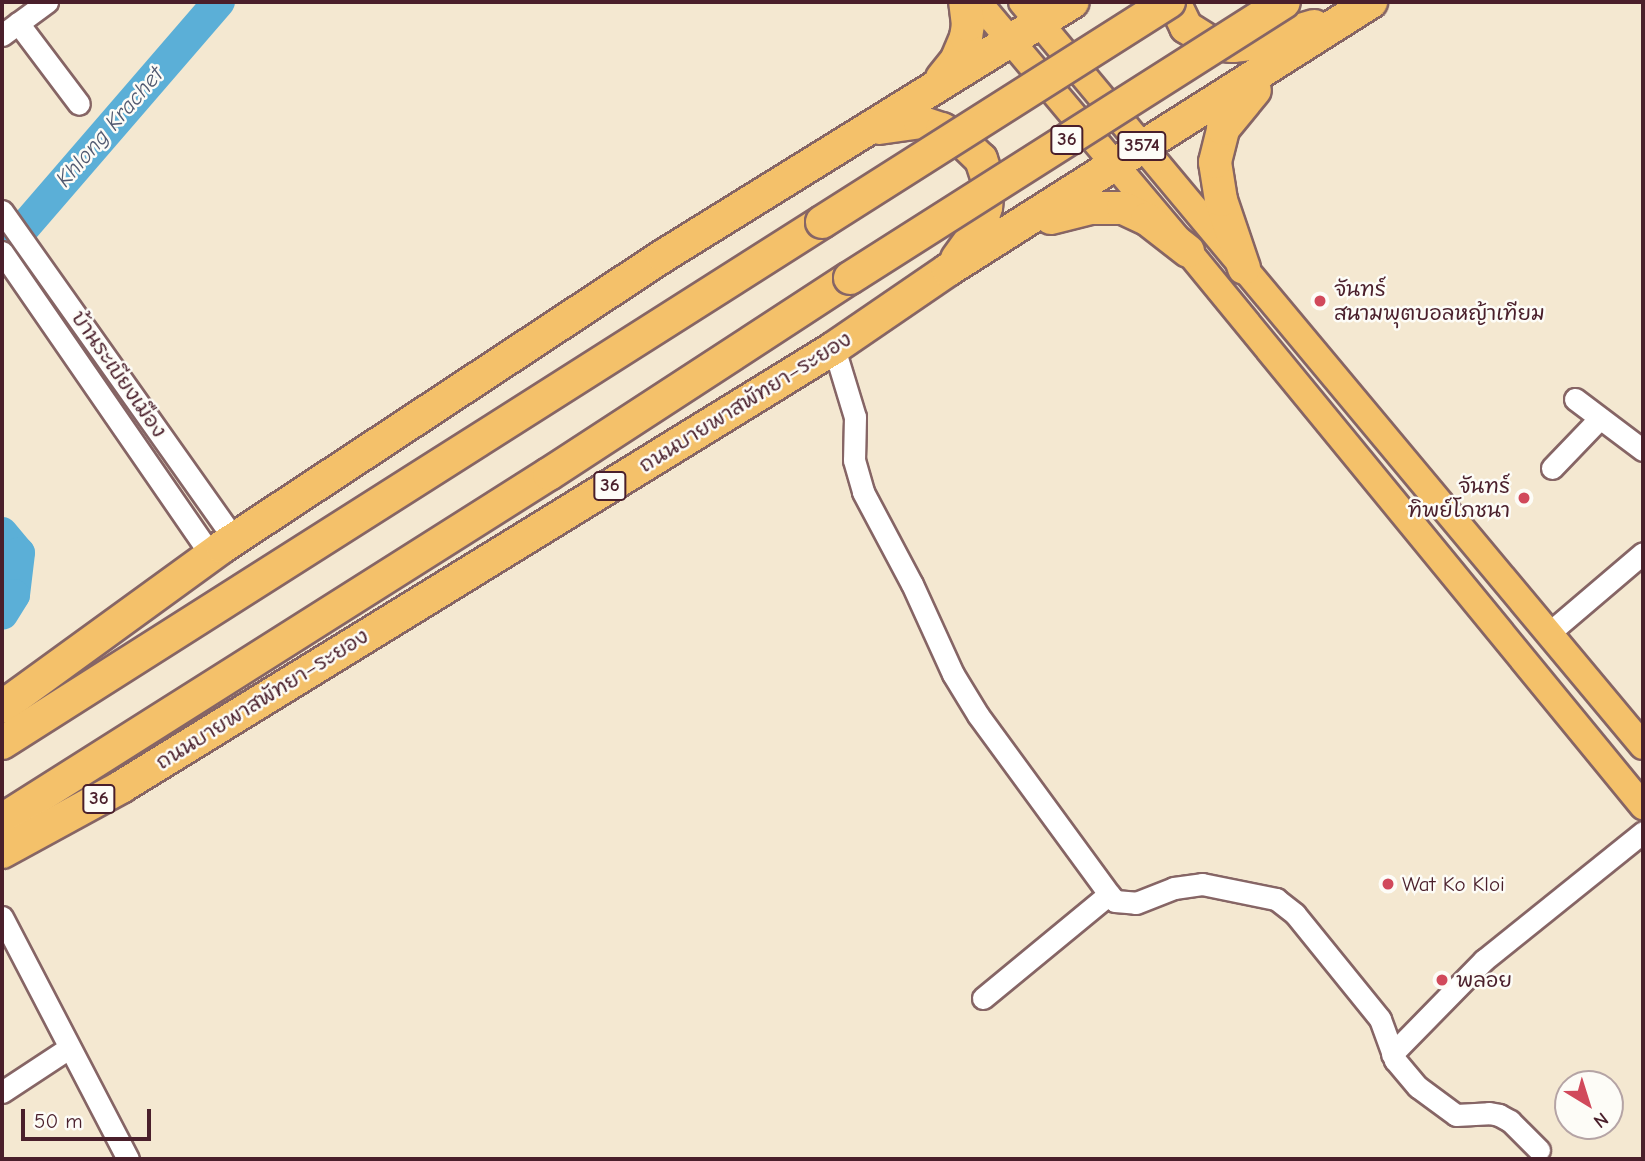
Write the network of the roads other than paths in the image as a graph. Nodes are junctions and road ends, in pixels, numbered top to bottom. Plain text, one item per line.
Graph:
1 (47, 2) edge
2 (965, 2) edge
3 (978, 2) edge
4 (1073, 2) edge
5 (1169, 2) edge
6 (1174, 2) edge
7 (1284, 2) edge
8 (1363, 7) edge
9 (1031, 12) edge
10 (10, 29) edge
11 (1010, 41) junction
12 (1294, 53) junction
13 (937, 85) junction
14 (79, 104) dead end
15 (864, 132) junction
16 (1144, 148) junction
17 (1116, 166) junction
18 (4, 214) edge
19 (1024, 225) junction
20 (24, 241) junction
21 (1188, 251) junction
22 (3, 254) edge
23 (1244, 268) junction
24 (948, 270) junction
25 (69, 303) junction
26 (49, 318) junction
27 (834, 348) junction
28 (1574, 399) dead end
29 (1600, 418) junction
30 (1643, 450) edge
31 (1552, 468) dead end
32 (222, 547) junction
33 (1643, 553) edge
34 (1549, 633) junction
35 (2, 707) edge
36 (2, 743) edge
37 (1643, 746) edge
38 (1643, 806) edge
39 (2, 820) edge
40 (1643, 832) edge
41 (2, 852) edge
42 (1108, 894) junction
43 (2, 917) edge
44 (983, 998) dead end
45 (69, 1048) junction
46 (1392, 1054) junction
47 (2, 1091) edge
48 (1539, 1150) dead end
49 (128, 1159) edge

1 - 10 street
2 - 13 highway
3 - 11 main road, 3574
4 - 9 highway
5 - 36 highway, bridge
6 - 8 highway
7 - 39 highway, ถนนบายพาสพัทยา–ระยอง / 36, bridge
8 - 12 highway, ถนนบายพาสพัทยา–ระยอง / 36
9 - 11 highway
9 - 16 main road, 3574
10 - 14 street
11 - 13 highway
11 - 17 main road, 3574
12 - 16 highway, ถนนบายพาสพัทยา–ระยอง / 36
12 - 23 highway
13 - 15 highway
15 - 24 highway
15 - 32 highway
16 - 17 highway, ถนนบายพาสพัทยา–ระยอง / 36
16 - 23 main road, 3574
17 - 19 highway, ถนนบายพาสพัทยา–ระยอง / 36
17 - 21 main road, 3574
18 - 20 street, บ้านระเบียงเมือง
19 - 21 highway
19 - 24 highway, ถนนบายพาสพัทยา–ระยอง / 36
20 - 22 street
20 - 25 street, บ้านระเบียงเมือง
21 - 38 main road, 3574
22 - 26 street, บ้านระเบียงเมือง
23 - 34 main road, 3574
24 - 27 highway, ถนนบายพาสพัทยา–ระยอง / 36
25 - 26 street
25 - 32 street, บ้านระเบียงเมือง
26 - 32 street, บ้านระเบียงเมือง
27 - 41 highway, ถนนบายพาสพัทยา–ระยอง / 36
27 - 42 street
28 - 29 street
29 - 30 street
29 - 31 street
32 - 35 highway
33 - 34 street
34 - 37 main road, 3574
40 - 46 street
42 - 44 street
42 - 46 street
43 - 45 street
45 - 47 street
45 - 49 street
46 - 48 street

